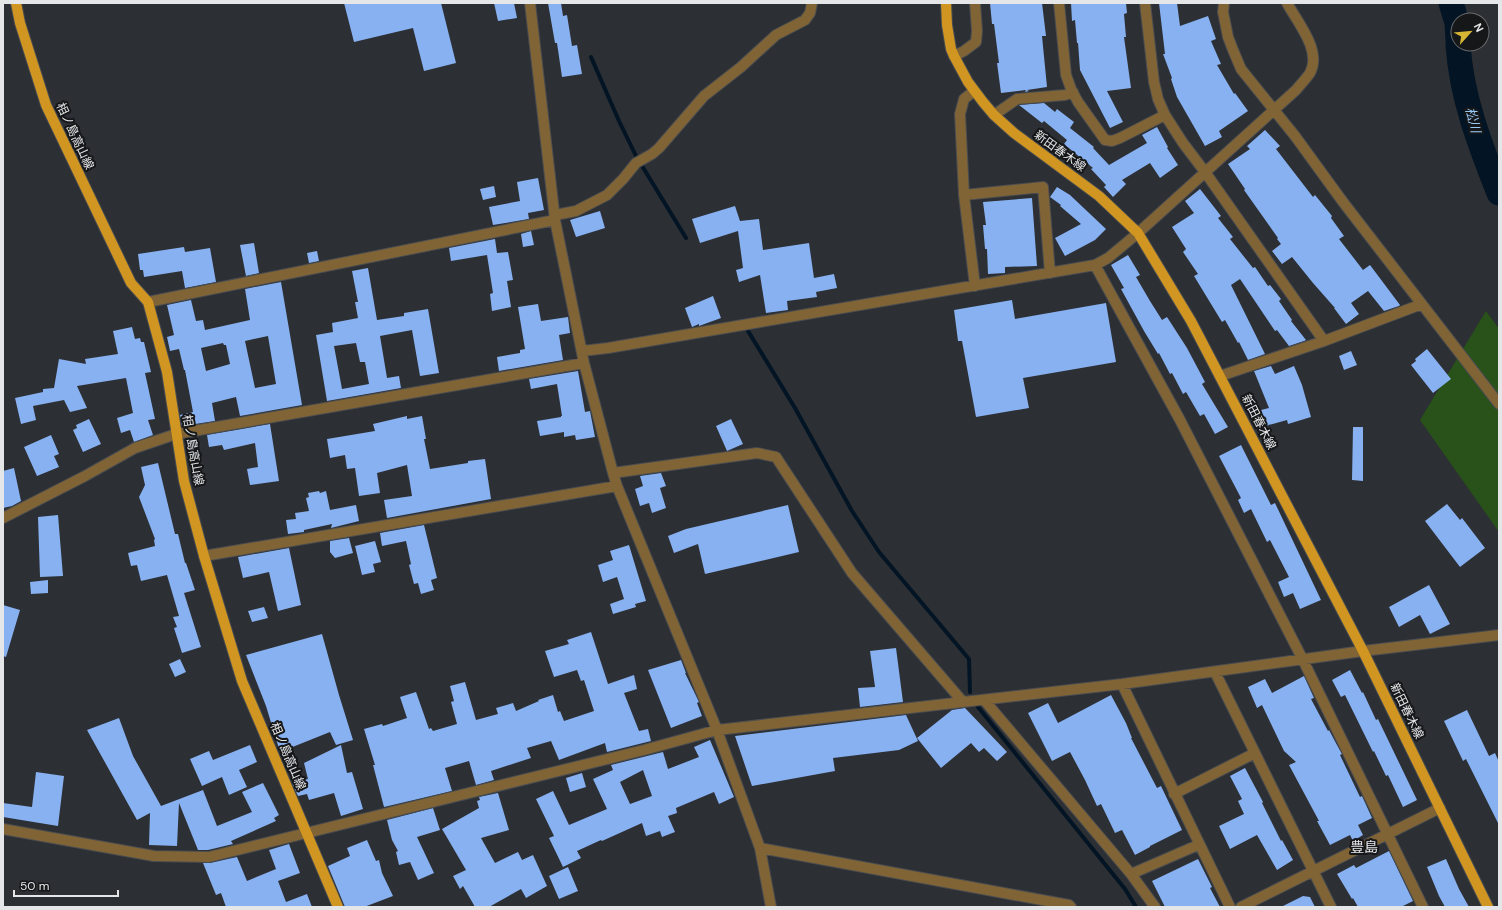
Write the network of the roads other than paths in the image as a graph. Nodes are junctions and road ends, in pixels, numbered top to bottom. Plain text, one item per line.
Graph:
1 (16, 3) edge
2 (530, 3) edge
3 (812, 3) edge
4 (946, 3) edge
5 (975, 3) edge
6 (1059, 3) edge
7 (1145, 3) edge
8 (1224, 3) edge
9 (1288, 3) edge
10 (954, 56) junction
11 (974, 91) junction
12 (1073, 92) junction
13 (1275, 109) junction
14 (994, 115) junction
15 (1165, 115) junction
16 (1205, 172) junction
17 (964, 195) junction
18 (555, 217) junction
19 (1138, 233) junction
20 (1096, 265) junction
21 (1050, 273) junction
22 (975, 286) junction
23 (148, 302) junction
24 (1422, 304) junction
25 (1324, 341) junction
26 (582, 351) junction
27 (584, 363) junction
28 (1220, 376) junction
29 (1499, 404) edge
30 (176, 434) junction
31 (613, 473) junction
32 (617, 486) junction
33 (3, 518) edge
34 (204, 556) junction
35 (1499, 635) edge
36 (1363, 651) junction
37 (1303, 660) junction
38 (1215, 672) junction
39 (1122, 684) junction
40 (985, 700) junction
41 (964, 702) junction
42 (717, 730) junction
43 (1255, 753) junction
44 (1174, 794) junction
45 (1440, 808) junction
46 (3, 829) edge
47 (306, 832) junction
48 (1387, 833) junction
49 (1198, 845) junction
50 (760, 848) junction
51 (1313, 870) junction
52 (1131, 874) junction
53 (338, 907) edge
54 (771, 907) edge
55 (1071, 907) edge
56 (1155, 907) edge
57 (1230, 907) edge
58 (1241, 907) edge
59 (1331, 907) edge
60 (1423, 907) edge
61 (1488, 907) edge

1 - 23 main road, 相ノ島高山線
2 - 18 street
3 - 18 street
4 - 10 main road, 新田春木線
5 - 10 street
6 - 12 street
7 - 15 street
8 - 13 street
9 - 13 street
10 - 11 main road, 新田春木線
11 - 14 main road, 新田春木線
11 - 17 street
12 - 14 street
12 - 15 street
13 - 16 street
13 - 24 street
14 - 19 main road, 新田春木線
15 - 16 street
16 - 19 street
16 - 25 street
17 - 21 street
17 - 22 street
18 - 23 street
18 - 26 street
19 - 20 street
19 - 28 main road, 新田春木線
20 - 21 street
20 - 37 street
21 - 22 street
22 - 26 street
23 - 30 main road, 相ノ島高山線
24 - 25 street
24 - 29 street
25 - 28 street
26 - 27 street
27 - 30 street
27 - 31 street
28 - 36 main road, 新田春木線
30 - 33 street
30 - 34 main road, 相ノ島高山線
31 - 32 street
31 - 41 street
32 - 34 street
32 - 42 street
34 - 47 main road, 相ノ島高山線
35 - 36 street
36 - 37 street
36 - 45 main road, 新田春木線
37 - 38 street
37 - 48 street
38 - 39 street
38 - 43 street
39 - 40 street
39 - 44 street
40 - 41 street
40 - 52 street
41 - 42 street
42 - 47 street
42 - 50 street
43 - 44 street
43 - 51 street
44 - 49 street
45 - 48 street
45 - 61 main road, 新田春木線
46 - 47 street
47 - 53 main road, 相ノ島高山線
48 - 51 street
48 - 60 street
49 - 52 street
49 - 57 street
50 - 54 street
50 - 55 street
51 - 58 street
51 - 59 street
52 - 56 street

